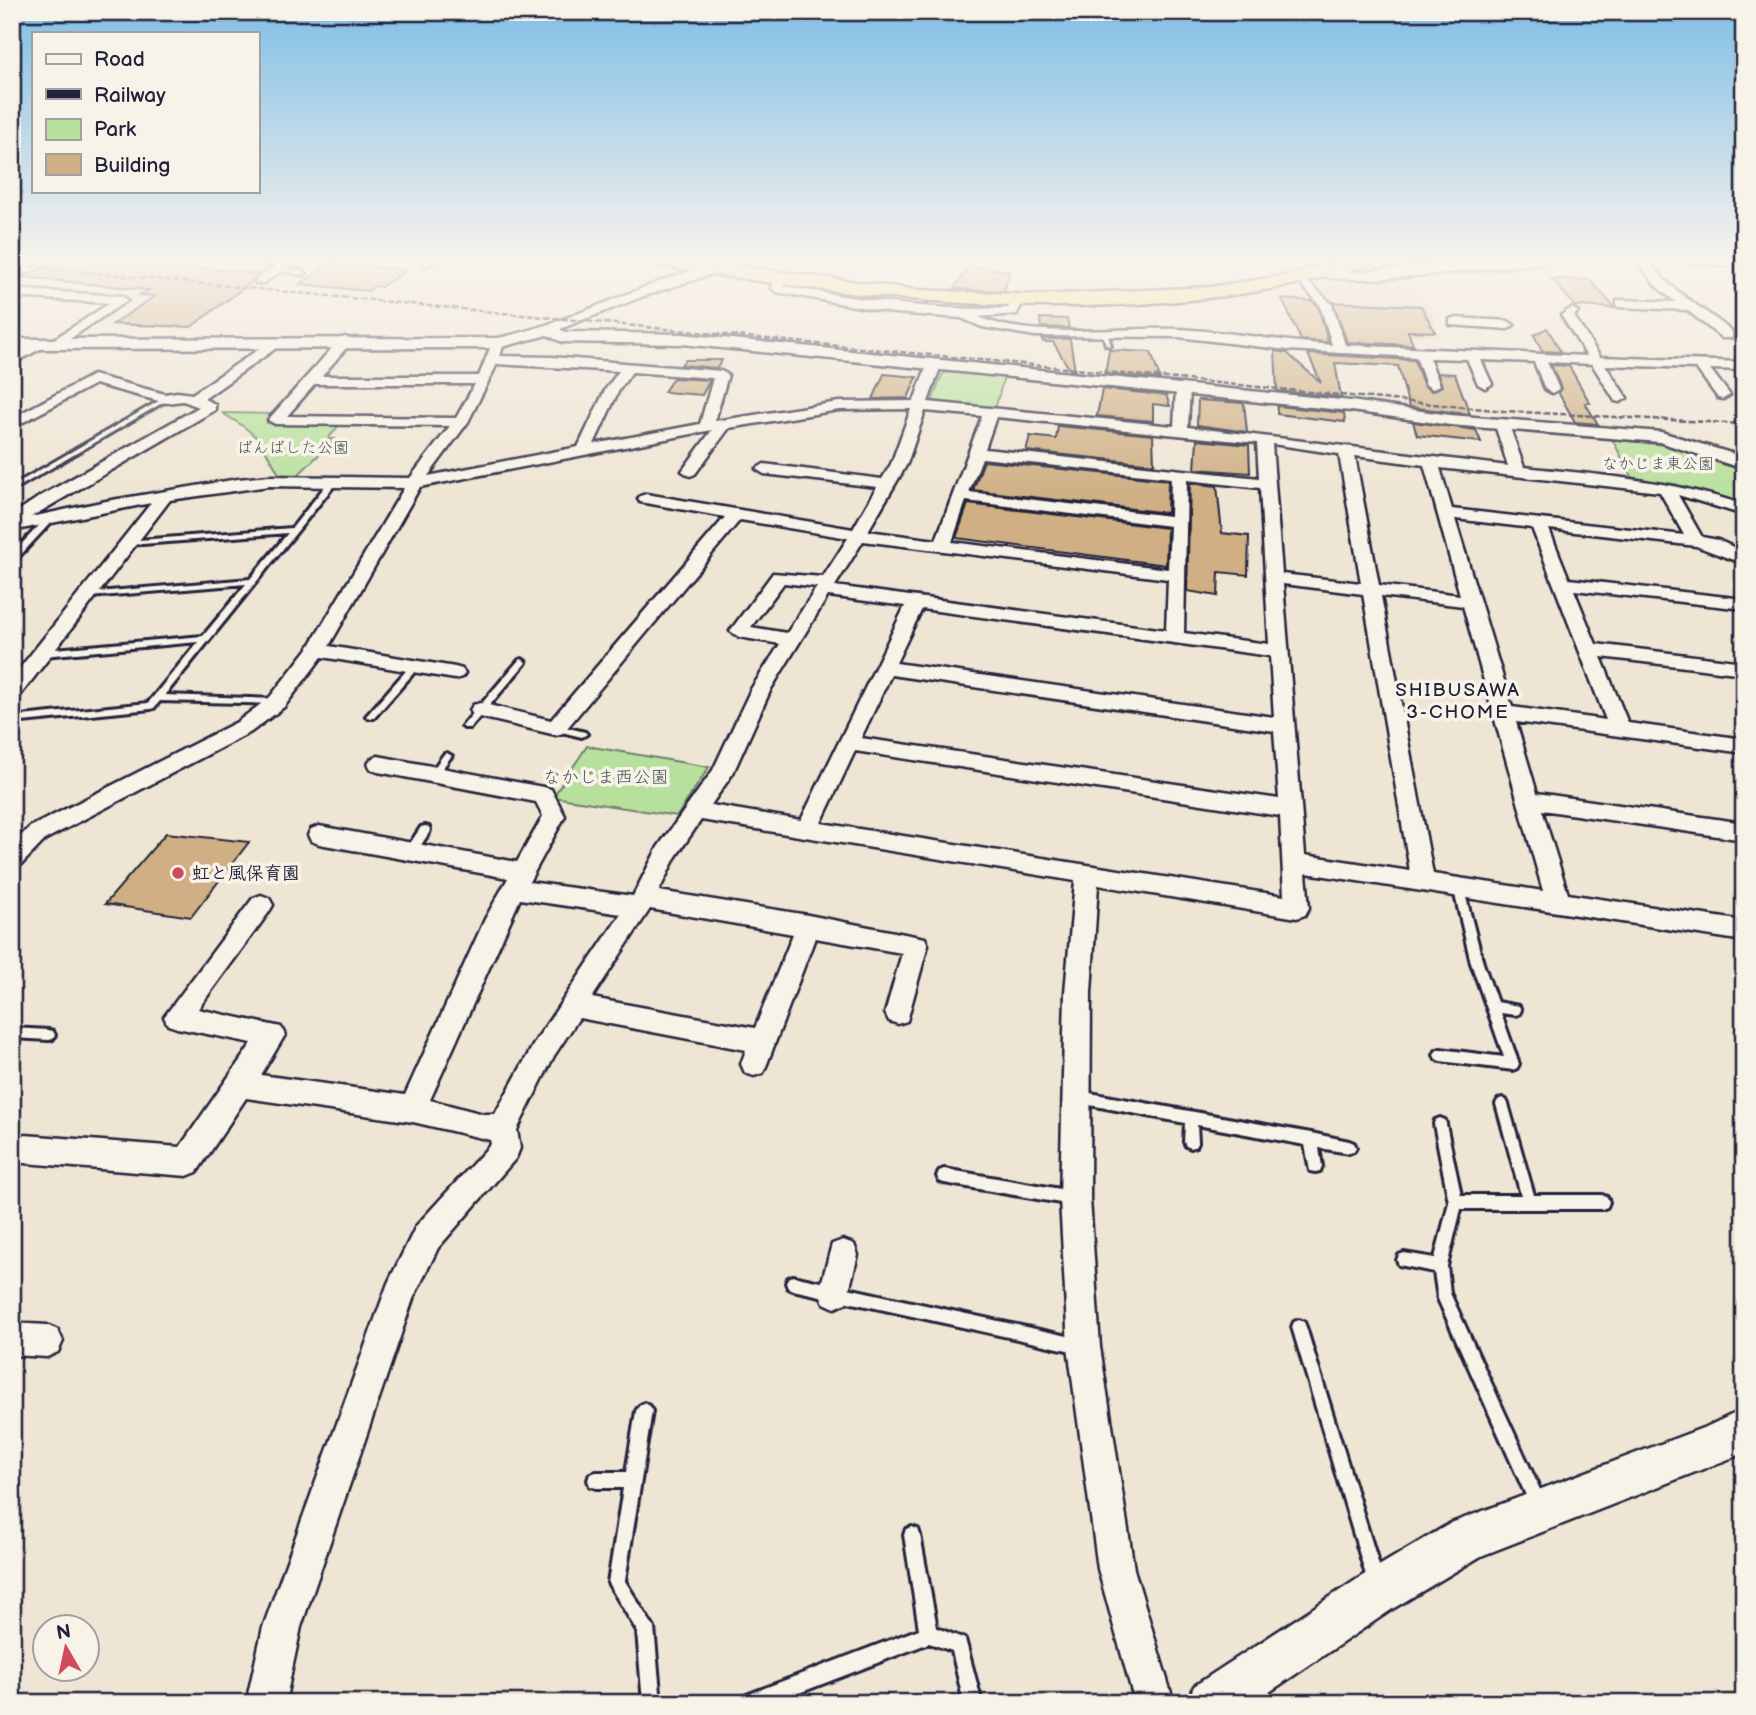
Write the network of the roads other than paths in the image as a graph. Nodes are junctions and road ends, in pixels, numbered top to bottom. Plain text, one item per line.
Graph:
1 (55, 339) edge
2 (514, 339) edge
3 (682, 339) edge
4 (1222, 339) edge
5 (1337, 339) edge
6 (1582, 339) edge
7 (1481, 340) joint
8 (346, 341) junction
9 (274, 343) junction
10 (498, 343) junction
11 (12, 344) edge
12 (47, 344) junction
13 (1340, 349) junction
14 (1421, 353) junction
15 (1472, 355) junction
16 (1539, 359) junction
17 (12, 360) edge
18 (493, 360) junction
19 (1597, 362) junction
20 (1700, 364) junction
21 (934, 365) junction
22 (1744, 366) edge
23 (628, 368) junction
24 (311, 380) junction
25 (484, 380) junction
26 (1485, 384) dead end
27 (1433, 385) dead end
28 (1183, 388) junction
29 (1552, 390) dead end
30 (1723, 395) dead end
31 (1620, 398) dead end
32 (166, 399) junction
33 (193, 400) junction
34 (919, 404) junction
35 (991, 412) junction
36 (461, 422) junction
37 (12, 424) edge
38 (724, 424) junction
39 (1502, 425) junction
40 (706, 427) junction
41 (1181, 430) junction
42 (1264, 439) junction
43 (1346, 449) junction
44 (584, 450) junction
45 (976, 453) junction
46 (1430, 461) junction
47 (1744, 463) edge
48 (764, 469) dead end
49 (690, 471) dead end
50 (1518, 472) junction
51 (1179, 475) junction
52 (333, 482) junction
53 (414, 484) junction
54 (887, 484) junction
55 (1267, 484) junction
56 (1665, 488) junction
57 (12, 489) edge
58 (166, 495) junction
59 (960, 496) junction
60 (646, 499) dead end
61 (1744, 510) edge
62 (1446, 513) junction
63 (736, 514) junction
64 (50, 519) junction
65 (1178, 522) junction
66 (1539, 524) junction
67 (12, 525) edge
68 (293, 530) junction
69 (858, 535) junction
70 (1696, 541) junction
71 (129, 543) junction
72 (942, 546) junction
73 (12, 559) edge
74 (1744, 559) edge
75 (1176, 575) junction
76 (1273, 578) junction
77 (252, 581) junction
78 (1562, 583) junction
79 (826, 587) junction
80 (1371, 590) junction
81 (89, 595) junction
82 (1472, 602) junction
83 (916, 603) junction
84 (1744, 604) edge
85 (1175, 637) junction
86 (205, 639) junction
87 (791, 640) junction
88 (1588, 649) junction
89 (317, 650) junction
90 (1278, 651) junction
91 (43, 653) junction
92 (522, 662) dead end
93 (415, 666) junction
94 (885, 668) junction
95 (1744, 668) edge
96 (455, 673) dead end
97 (12, 692) edge
98 (158, 698) junction
99 (277, 702) junction
100 (480, 710) junction
101 (1503, 713) junction
102 (371, 716) dead end
103 (12, 720) edge
104 (1284, 725) junction
105 (467, 726) dead end
106 (556, 728) junction
107 (1619, 729) junction
108 (582, 734) dead end
109 (849, 744) junction
110 (1744, 746) edge
111 (378, 764) dead end
112 (1529, 800) junction
113 (1290, 809) junction
114 (695, 811) junction
115 (807, 829) junction
116 (425, 830) dead end
117 (1744, 832) edge
118 (38, 833) junction
119 (12, 834) edge
120 (319, 835) dead end
121 (411, 851) junction
122 (12, 860) edge
123 (1294, 862) junction
124 (1087, 874) junction
125 (519, 880) junction
126 (1423, 880) junction
127 (1458, 886) junction
128 (1558, 901) junction
129 (642, 902) junction
130 (261, 905) dead end
131 (808, 925) junction
132 (1744, 931) edge
133 (573, 1006) junction
134 (1494, 1007) junction
135 (1515, 1010) dead end
136 (898, 1013) dead end
137 (12, 1032) edge
138 (49, 1035) dead end
139 (1440, 1055) dead end
140 (239, 1084) junction
141 (1077, 1097) junction
142 (1502, 1104) dead end
143 (413, 1110) junction
144 (1191, 1116) junction
145 (1440, 1124) dead end
146 (502, 1127) junction
147 (1311, 1139) junction
148 (1191, 1142) dead end
149 (1349, 1147) dead end
150 (12, 1148) edge
151 (1315, 1166) dead end
152 (944, 1177) dead end
153 (1075, 1199) junction
154 (1530, 1201) junction
155 (1456, 1202) junction
156 (1602, 1202) dead end
157 (843, 1255) dead end
158 (1404, 1260) dead end
159 (1440, 1266) junction
160 (793, 1283) dead end
161 (835, 1292) junction
162 (1299, 1327) dead end
163 (12, 1339) edge
164 (47, 1341) dead end
165 (1084, 1347) junction
166 (644, 1411) dead end
167 (1744, 1430) edge
168 (596, 1479) dead end
169 (633, 1480) junction
170 (1542, 1511) junction
171 (912, 1535) dead end
172 (1378, 1592) junction
173 (929, 1633) junction
174 (265, 1703) edge
175 (652, 1703) edge
176 (749, 1703) edge
177 (974, 1703) edge
178 (1155, 1703) edge
179 (1212, 1703) edge

1 - 12 street
2 - 10 street
3 - 21 street
4 - 13 street
5 - 13 street
6 - 19 street
7 - 15 street
7 - 16 street
8 - 9 street
8 - 10 street
8 - 24 street
9 - 12 street
9 - 33 street
10 - 18 street
11 - 12 street
12 - 17 street
13 - 14 street
14 - 15 street
14 - 27 street
15 - 26 street
16 - 19 street
16 - 29 street
18 - 23 street
18 - 25 street
19 - 20 street
19 - 31 street
20 - 22 street
20 - 30 street
21 - 28 street
21 - 34 street
23 - 40 street
23 - 44 street
24 - 25 street
24 - 36 street
25 - 36 street
28 - 39 street
28 - 41 street
32 - 33 street
32 - 37 street
32 - 57 lane
33 - 67 street
34 - 35 street
34 - 38 street
34 - 54 street
35 - 41 street
35 - 45 street
36 - 53 street
38 - 40 street
38 - 49 street
39 - 47 street
39 - 50 street
40 - 44 street
41 - 42 street
42 - 43 street
42 - 55 street
43 - 46 street
43 - 80 street
44 - 53 street
45 - 51 street
45 - 59 street
46 - 50 street
46 - 62 street
48 - 54 street
50 - 56 street
51 - 55 street
51 - 65 street
52 - 53 street
52 - 58 street
52 - 68 lane
53 - 89 street
54 - 69 street
55 - 76 street
56 - 61 street
56 - 70 street
58 - 64 street
58 - 71 street
59 - 65 street
59 - 72 street
60 - 63 street
62 - 66 street
62 - 82 street
63 - 69 street
63 - 106 street
64 - 67 street
64 - 73 lane
65 - 75 street
66 - 70 street
66 - 78 street
68 - 71 lane
68 - 77 lane
69 - 72 street
69 - 79 street
70 - 74 street
71 - 81 street
72 - 75 street
75 - 85 street
76 - 80 street
76 - 90 street
77 - 81 lane
77 - 86 lane
78 - 84 street
78 - 88 street
79 - 83 street
79 - 87 street
79 - 87 street
80 - 82 street
80 - 126 street
81 - 91 street
82 - 101 street
83 - 85 street
83 - 94 street
85 - 90 street
86 - 91 lane
86 - 98 lane
87 - 114 street
88 - 95 street
88 - 107 street
89 - 93 street
89 - 99 street
90 - 104 street
91 - 97 street
92 - 100 lane
93 - 96 street
93 - 102 lane
94 - 104 street
94 - 109 street
98 - 99 lane
98 - 103 lane
99 - 118 street
100 - 105 lane
100 - 106 street
101 - 107 street
101 - 112 street
104 - 113 street
106 - 108 lane
107 - 110 street
109 - 113 street
109 - 115 street
111 - 125 street
112 - 117 street
112 - 128 street
113 - 123 street
114 - 115 street
114 - 129 street
115 - 124 street
116 - 121 lane
118 - 119 street
118 - 122 street
120 - 121 street
121 - 125 street
123 - 124 street
123 - 126 street
124 - 141 street
125 - 129 street
125 - 143 street
126 - 127 street
127 - 128 street
127 - 134 lane
128 - 132 street
129 - 131 street
129 - 133 street
130 - 140 street
131 - 133 street
131 - 136 street
133 - 146 street
134 - 135 lane
134 - 139 lane
137 - 138 lane
140 - 143 street
140 - 150 street
141 - 144 lane
141 - 153 street
142 - 154 lane
143 - 146 street
144 - 147 lane
144 - 148 lane
145 - 155 lane
146 - 174 street
147 - 149 lane
147 - 151 lane
152 - 153 lane
153 - 165 street
154 - 155 lane
154 - 156 lane
155 - 159 lane
157 - 161 street
158 - 159 lane
159 - 170 lane
160 - 161 lane
161 - 165 lane
162 - 172 lane
163 - 164 street
165 - 178 street
166 - 169 lane
167 - 170 street
168 - 169 lane
169 - 175 lane
170 - 172 street
171 - 173 lane
172 - 179 street
173 - 176 lane
173 - 177 lane

